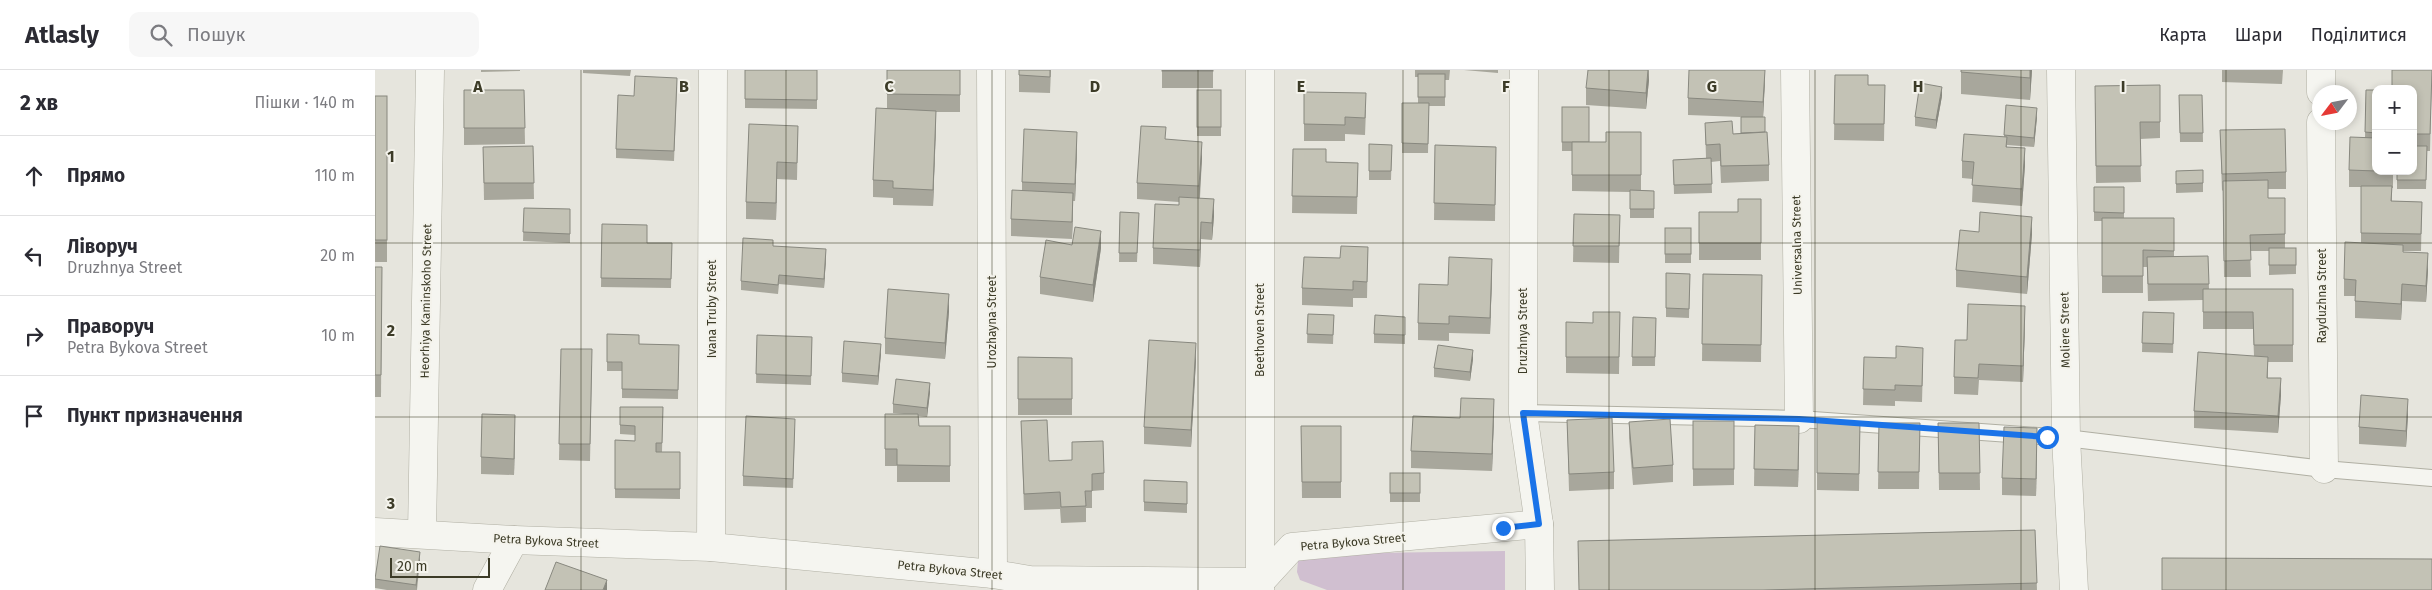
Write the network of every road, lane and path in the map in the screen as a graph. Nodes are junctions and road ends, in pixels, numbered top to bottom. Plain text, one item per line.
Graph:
1 (430, 70) edge
2 (713, 70) edge
3 (991, 70) edge
4 (1260, 70) edge
5 (1524, 70) edge
6 (1795, 70) edge
7 (2061, 70) edge
8 (2321, 70) edge
9 (2321, 85) edge
10 (2321, 130) edge
11 (1523, 413) junction
12 (1799, 419) junction
13 (2066, 438) junction
14 (2324, 469) junction
15 (2432, 478) edge
16 (1539, 524) junction
17 (375, 532) edge
18 (422, 533) junction
19 (514, 540) junction
20 (711, 547) junction
21 (993, 574) junction
22 (1028, 585) edge
23 (1267, 587) edge
24 (487, 590) edge
25 (1540, 590) edge
26 (2074, 590) edge

1 - 18 street, Heorhiya Kaminskoho Street
2 - 20 street, Ivana Truby Street
3 - 21 street, Urozhayna Street
4 - 23 street, Beethoven Street
5 - 11 street, Druzhnya Street
6 - 12 street, Universalna Street
7 - 13 street, Moliere Street
8 - 9 street
10 - 14 street, Rayduzhna Street
11 - 12 lane
11 - 16 street, Druzhnya Street
12 - 13 lane
13 - 14 lane
13 - 26 street, Moliere Street
14 - 15 lane
16 - 23 street, Petra Bykova Street
16 - 25 street, Druzhnya Street
17 - 18 street, Petra Bykova Street
18 - 19 street, Petra Bykova Street
19 - 20 street, Petra Bykova Street
19 - 24 street
20 - 21 street, Petra Bykova Street
21 - 22 street, Petra Bykova Street
22 - 23 street, Petra Bykova Street

